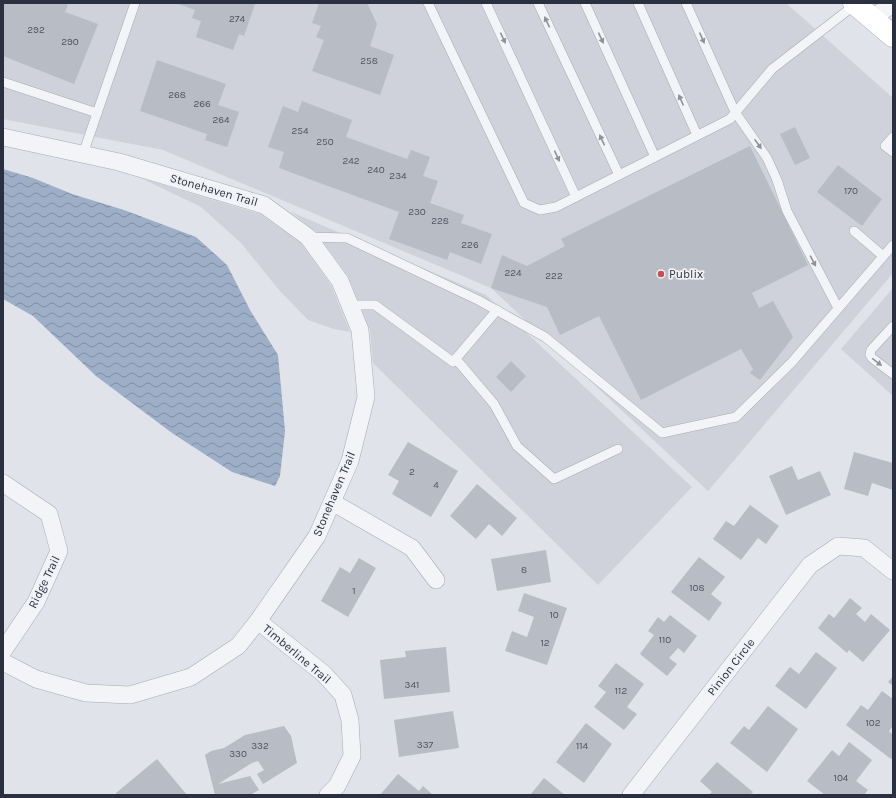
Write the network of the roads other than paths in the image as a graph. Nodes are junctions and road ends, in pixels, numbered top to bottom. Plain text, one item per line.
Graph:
1 (135, 3) edge
2 (428, 3) edge
3 (486, 3) edge
4 (538, 3) edge
5 (585, 3) edge
6 (638, 3) edge
7 (686, 3) edge
8 (893, 4) edge
9 (861, 8) edge
10 (893, 36) edge
11 (3, 82) edge
12 (735, 112) junction
13 (97, 113) junction
14 (697, 135) junction
15 (3, 137) edge
16 (893, 137) edge
17 (893, 152) edge
18 (83, 154) junction
19 (655, 157) junction
20 (619, 175) junction
21 (576, 197) junction
22 (854, 231) dead end
23 (308, 237) junction
24 (893, 245) edge
25 (883, 256) junction
26 (350, 305) junction
27 (838, 308) junction
28 (497, 310) junction
29 (893, 326) edge
30 (456, 359) junction
31 (893, 374) edge
32 (618, 449) dead end
33 (3, 483) edge
34 (332, 502) junction
35 (893, 571) edge
36 (436, 580) dead end
37 (258, 621) junction
38 (3, 651) edge
39 (3, 662) edge
40 (328, 795) edge
41 (631, 795) edge

1 - 13 lane
2 - 21 lane
3 -> 21 lane
20 -> 4 lane
5 -> 19 lane
14 -> 6 lane
7 -> 12 lane
8 - 9 street
9 - 10 main road
9 - 12 lane
11 - 13 lane
12 - 14 lane
12 -> 27 lane
13 - 18 lane
14 - 19 lane
15 - 18 street, Stonehaven Trail
16 - 17 lane
18 - 23 street, Stonehaven Trail
19 - 20 lane
20 - 21 lane
22 - 25 lane
23 - 26 street, Stonehaven Trail
23 - 28 lane
24 - 25 lane
25 - 27 lane
26 - 30 lane
26 - 34 street, Stonehaven Trail
27 - 28 lane
28 - 30 lane
29 -> 31 lane
30 - 32 lane
33 - 38 street, Ridge Trail
34 - 36 street
34 - 37 street, Stonehaven Trail
35 - 41 street, Pinion Circle
37 - 39 street, Stonehaven Trail
37 - 40 street, Timberline Trail

